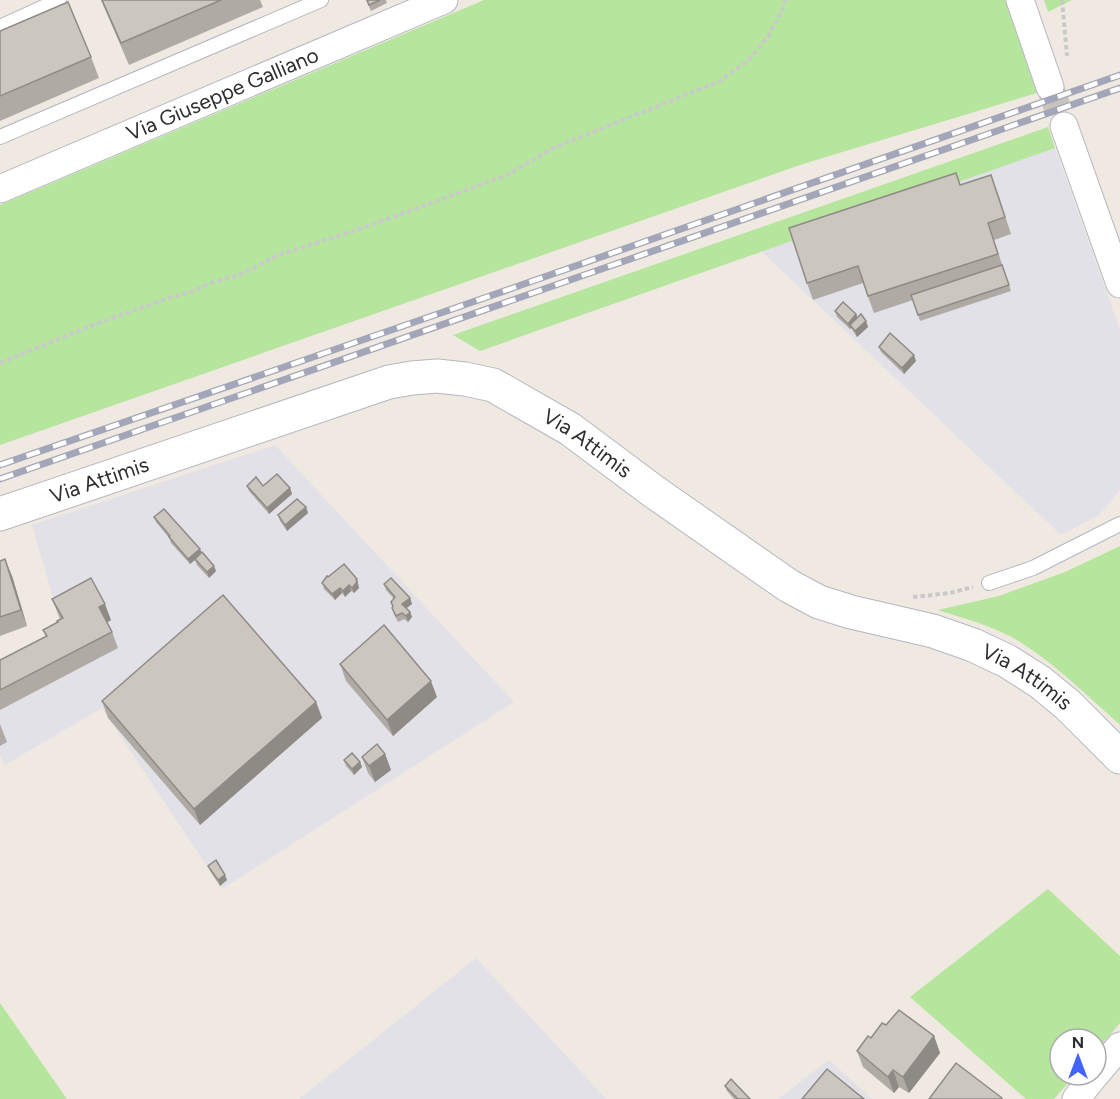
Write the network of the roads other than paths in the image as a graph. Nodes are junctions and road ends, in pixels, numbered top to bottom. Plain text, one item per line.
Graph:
1 (59, 0) edge
2 (321, 0) edge
3 (444, 0) edge
4 (1020, 0) edge
5 (0, 27) edge
6 (1050, 87) tunnel mouth
7 (1064, 126) tunnel mouth
8 (0, 137) edge
9 (0, 189) edge
10 (1120, 284) edge
11 (0, 514) edge
12 (1120, 524) edge
13 (989, 584) road end
14 (1120, 757) edge
15 (1120, 1046) edge
16 (1108, 1060) edge
17 (1086, 1087) edge
18 (1076, 1099) edge

1 - 5 lane
2 - 8 lane
3 - 9 street, Via Giuseppe Galliano
4 - 6 street
7 - 10 street
11 - 14 street, Via Attimis
12 - 13 lane
15 - 16 street
17 - 18 street

